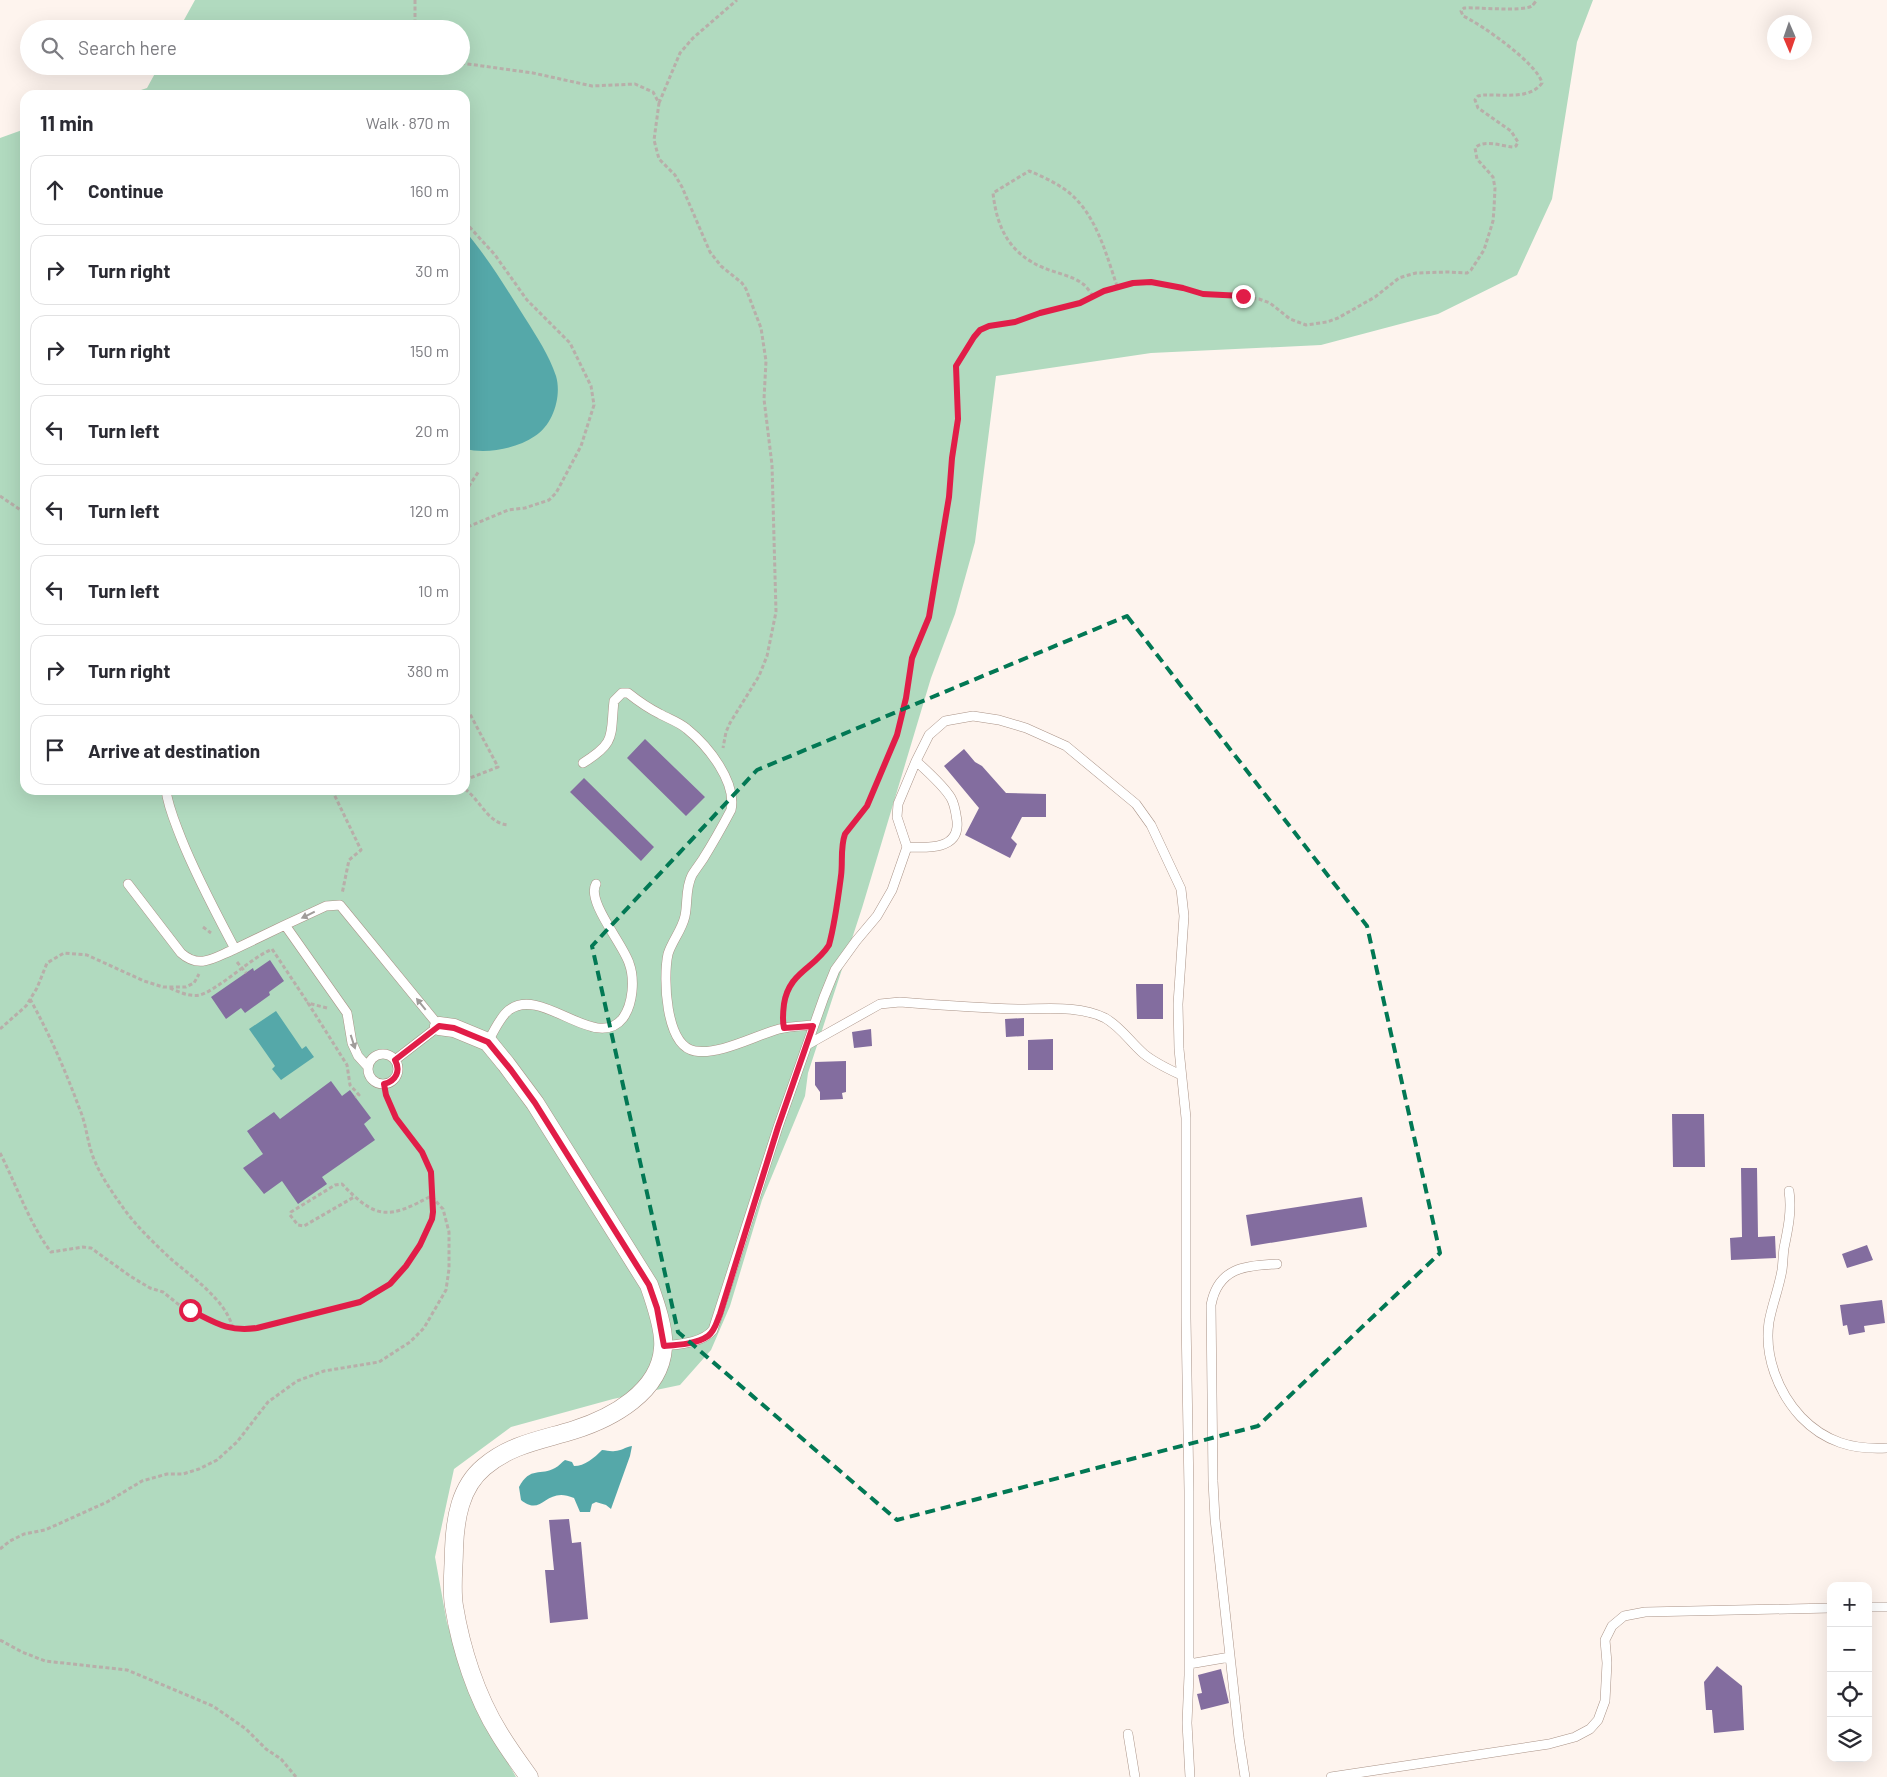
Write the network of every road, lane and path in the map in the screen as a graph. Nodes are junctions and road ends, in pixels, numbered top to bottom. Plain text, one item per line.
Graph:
1 (414, 0) edge
2 (737, 0) edge
3 (1537, 0) edge
4 (415, 20) edge
5 (470, 63) edge
6 (659, 103) junction
7 (470, 227) edge
8 (1117, 286) junction
9 (1094, 296) junction
10 (479, 471) dead end
11 (470, 484) edge
12 (0, 496) edge
13 (20, 510) edge
14 (470, 526) edge
15 (470, 714) edge
16 (916, 762) junction
17 (583, 763) dead end
18 (720, 767) junction
19 (470, 778) edge
20 (470, 793) edge
21 (167, 795) edge
22 (334, 795) edge
23 (509, 826) dead end
24 (907, 847) junction
25 (128, 884) dead end
26 (596, 884) dead end
27 (340, 905) junction
28 (286, 925) junction
29 (235, 949) junction
30 (204, 962) junction
31 (168, 988) junction
32 (30, 999) junction
33 (308, 1003) junction
34 (347, 1013) junction
35 (439, 1026) junction
36 (813, 1026) junction
37 (784, 1028) junction
38 (0, 1029) edge
39 (488, 1042) junction
40 (806, 1045) junction
41 (395, 1060) junction
42 (368, 1067) junction
43 (1180, 1075) junction
44 (384, 1084) junction
45 (355, 1098) dead end
46 (0, 1153) edge
47 (1789, 1191) dead end
48 (431, 1196) junction
49 (354, 1197) junction
50 (1277, 1264) dead end
51 (233, 1329) junction
52 (664, 1346) junction
53 (1887, 1448) edge
54 (0, 1549) edge
55 (1872, 1607) edge
56 (1887, 1607) edge
57 (1827, 1608) edge
58 (0, 1640) edge
59 (1230, 1657) junction
60 (1189, 1664) junction
61 (1128, 1734) dead end
62 (296, 1777) edge
63 (529, 1777) edge
64 (1135, 1777) edge
65 (1190, 1777) edge
66 (1245, 1777) edge
67 (1331, 1777) edge

1 - 4 path
2 - 6 path
3 - 8 path
5 - 6 path
6 - 18 path
7 - 14 path
8 - 9 path
8 - 9 path
9 - 37 path
10 - 11 path
12 - 13 path
15 - 19 path
16 - 24 lane
16 - 24 lane
16 - 43 lane
17 - 18 lane
18 - 37 lane
20 - 23 path
21 - 29 lane
22 - 27 path
24 - 36 lane
25 - 30 lane
26 - 39 lane
27 -> 28 lane
35 -> 27 lane
28 - 29 lane
28 - 34 lane
29 - 30 lane
30 - 31 path
31 - 32 path
31 - 33 path
32 - 38 path
32 - 51 path
33 - 34 path
33 - 45 path
34 -> 42 lane
35 - 39 street
35 - 41 lane
36 - 37 lane
36 - 40 lane
39 - 52 street
40 - 43 lane
40 - 52 lane
41 - 42 lane
41 - 44 lane
42 - 44 lane
43 - 60 lane
44 - 48 path
46 - 51 path
47 - 53 lane
48 - 49 path
48 - 51 path
48 - 54 path
49 - 49 path
50 - 59 lane
52 - 63 street
55 - 56 lane
57 - 67 lane
58 - 62 path
59 - 60 lane
59 - 66 lane
60 - 65 lane
61 - 64 lane

